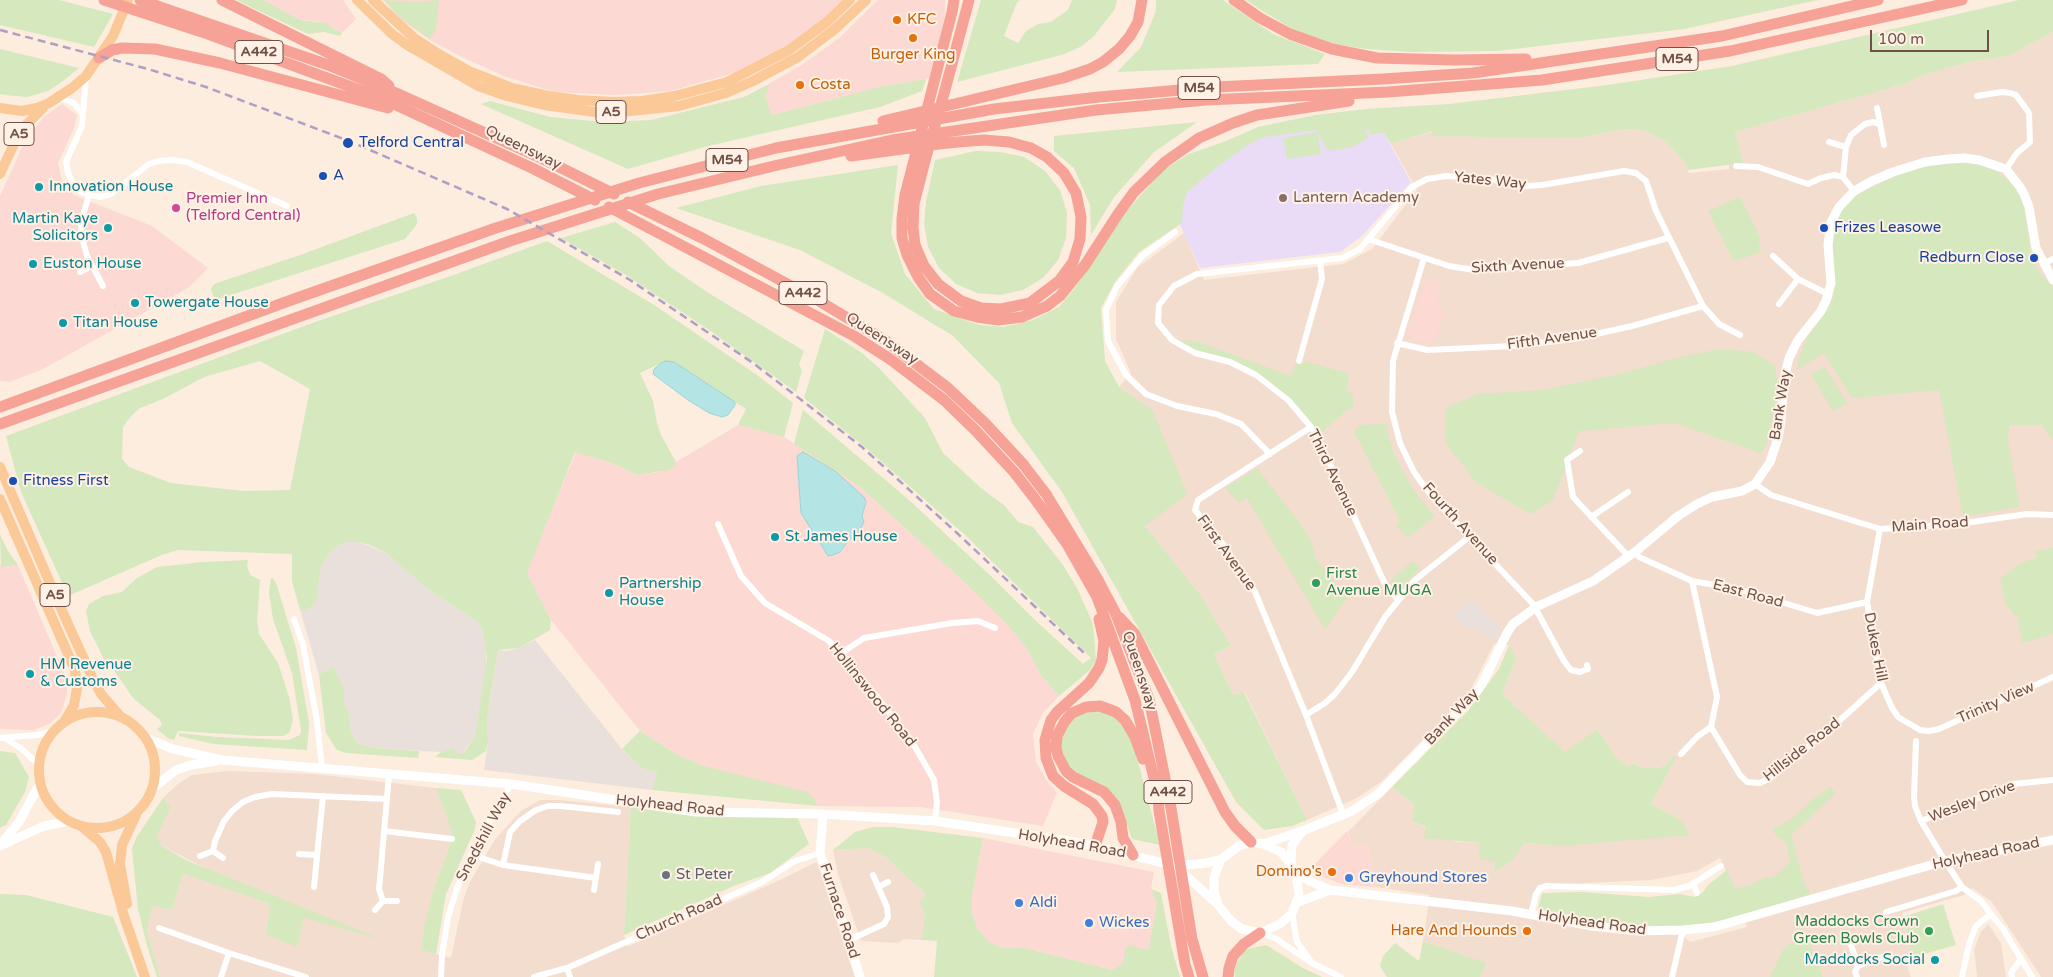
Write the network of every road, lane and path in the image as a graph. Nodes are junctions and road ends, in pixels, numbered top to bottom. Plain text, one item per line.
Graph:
1 (104, 0) edge
2 (128, 0) edge
3 (140, 0) edge
4 (222, 0) edge
5 (357, 0) edge
6 (373, 0) edge
7 (850, 0) edge
8 (866, 0) edge
9 (954, 0) edge
10 (969, 0) edge
11 (1142, 0) edge
12 (1234, 0) edge
13 (1878, 0) edge
14 (1962, 0) edge
15 (109, 49) junction
16 (1583, 57) junction
17 (99, 58) joint
18 (87, 74) junction
19 (396, 92) junction
20 (1388, 92) junction
21 (1977, 96) dead end
22 (54, 100) junction
23 (0, 108) edge
24 (1876, 108) dead end
25 (412, 113) junction
26 (84, 115) junction
27 (1880, 124) junction
28 (817, 140) junction
29 (1829, 142) dead end
30 (2030, 142) junction
31 (1884, 145) dead end
32 (2037, 145) dead end
33 (1846, 147) junction
34 (920, 158) junction
35 (778, 165) junction
36 (1736, 166) dead end
37 (2006, 169) junction
38 (0, 174) edge
39 (1842, 178) junction
40 (1854, 191) junction
41 (89, 195) junction
42 (287, 206) dead end
43 (1175, 232) dead end
44 (1368, 238) junction
45 (1668, 238) junction
46 (1360, 249) joint
47 (1773, 256) dead end
48 (1424, 258) junction
49 (2053, 259) edge
50 (1320, 261) junction
51 (2043, 264) junction
52 (91, 266) junction
53 (80, 272) dead end
54 (1798, 280) junction
55 (2053, 280) edge
56 (103, 286) dead end
57 (1828, 294) junction
58 (1779, 304) dead end
59 (1703, 306) junction
60 (1740, 335) dead end
61 (1397, 343) junction
62 (1300, 361) dead end
63 (0, 407) edge
64 (0, 424) edge
65 (1311, 428) junction
66 (1580, 451) dead end
67 (1270, 454) junction
68 (0, 467) edge
69 (1755, 484) junction
70 (1628, 492) dead end
71 (0, 500) edge
72 (2053, 515) edge
73 (1591, 517) junction
74 (718, 524) dead end
75 (1880, 529) junction
76 (1469, 537) junction
77 (1067, 544) junction
78 (1632, 555) junction
79 (1692, 580) junction
80 (1398, 600) junction
81 (1866, 602) junction
82 (1536, 607) junction
83 (1115, 612) junction
84 (294, 619) dead end
85 (995, 628) dead end
86 (840, 654) junction
87 (1587, 665) dead end
88 (2053, 677) edge
89 (1881, 683) junction
90 (1306, 715) junction
91 (121, 717) junction
92 (64, 722) junction
93 (1711, 727) junction
94 (1939, 729) joint
95 (54, 731) junction
96 (3, 738) edge
97 (146, 738) junction
98 (1916, 741) dead end
99 (1681, 754) dead end
100 (222, 760) junction
101 (39, 765) junction
102 (322, 768) junction
103 (390, 774) junction
104 (2053, 780) edge
105 (40, 783) junction
106 (511, 784) junction
107 (152, 789) junction
108 (323, 796) junction
109 (387, 800) junction
110 (138, 811) junction
111 (1159, 811) junction
112 (618, 812) dead end
113 (823, 814) junction
114 (1343, 814) junction
115 (70, 821) junction
116 (935, 821) junction
117 (1922, 821) junction
118 (80, 826) junction
119 (384, 831) junction
120 (1302, 831) junction
121 (452, 838) dead end
122 (2053, 840) edge
123 (1257, 843) junction
124 (0, 846) edge
125 (1095, 846) junction
126 (214, 852) junction
127 (820, 853) junction
128 (299, 854) dead end
129 (317, 855) junction
130 (472, 855) junction
131 (1133, 855) junction
132 (200, 856) dead end
133 (223, 858) dead end
134 (1221, 859) junction
135 (1944, 861) junction
136 (598, 864) dead end
137 (1291, 864) junction
138 (503, 865) junction
139 (1175, 866) junction
140 (1721, 866) dead end
141 (873, 875) dead end
142 (1296, 875) junction
143 (596, 878) junction
144 (888, 882) dead end
145 (1693, 884) junction
146 (878, 886) junction
147 (314, 887) dead end
148 (1962, 887) junction
149 (594, 890) dead end
150 (1330, 890) junction
151 (1697, 893) dead end
152 (383, 901) junction
153 (397, 901) dead end
154 (1218, 905) junction
155 (1294, 907) junction
156 (376, 910) dead end
157 (1886, 912) dead end
158 (1531, 914) junction
159 (1992, 914) junction
160 (129, 927) junction
161 (159, 928) dead end
162 (1683, 930) junction
163 (1260, 932) junction
164 (849, 940) junction
165 (1851, 945) dead end
166 (229, 953) junction
167 (1885, 956) dead end
168 (2021, 959) junction
169 (1312, 964) junction
170 (1858, 966) junction
171 (567, 968) junction
172 (145, 977) edge
173 (221, 977) edge
174 (306, 977) edge
175 (441, 977) edge
176 (534, 977) edge
177 (570, 977) edge
178 (860, 977) edge
179 (1189, 977) edge
180 (1203, 977) edge
181 (1228, 977) edge
182 (1341, 977) edge
183 (1672, 977) edge
184 (1857, 977) edge
185 (1962, 977) edge
186 (2012, 977) edge
187 (2032, 977) edge

1 - 25 highway, Queensway / A442
2 - 15 main road
3 - 19 highway, Queensway / A442
4 - 19 highway, A442
5 - 8 main road, A5
6 - 7 main road, A5
9 - 34 highway, M54
10 - 34 highway, M54
11 - 28 highway, M54
12 - 16 highway, M54
13 - 16 highway, M54
14 - 20 highway, M54
15 - 17 highway, A442
15 - 25 highway, A442
16 - 28 highway, M54
17 - 18 main road
18 - 22 main road
18 - 26 street
19 - 83 highway, Queensway / A442
20 - 34 highway, M54
20 - 35 highway, M54
21 - 30 street
22 - 23 main road
22 - 26 street
22 - 38 main road, A5
24 - 27 street
25 - 77 highway, Queensway / A442
26 - 41 street
27 - 31 street
27 - 33 street
28 - 63 highway, M54
29 - 33 street
30 - 32 street
30 - 37 street
33 - 39 street
34 - 35 highway, M54
35 - 64 highway, M54
36 - 39 street
37 - 40 street, Bank Way
37 - 51 street
39 - 40 street
40 - 57 street, Bank Way
41 - 42 street
41 - 52 street
43 - 67 street
44 - 45 street, Yates Way
44 - 46 street, Yates Way
44 - 48 street, Sixth Avenue
45 - 48 street, Sixth Avenue
45 - 59 street, Yates Way
46 - 50 street, Third Avenue
47 - 54 street
48 - 61 street, Fourth Avenue
49 - 51 street
50 - 62 street
50 - 65 street, Third Avenue
51 - 55 street
52 - 53 street
52 - 56 street
54 - 57 street
54 - 58 street
57 - 69 street, Bank Way
59 - 60 street, Yates Way
59 - 61 street, Fifth Avenue
61 - 76 street, Fourth Avenue
65 - 67 street, First Avenue
65 - 80 street, Third Avenue
66 - 73 street, East Road
67 - 90 street, First Avenue
68 - 91 main road, A5
69 - 75 street, Main Road
69 - 78 street, Bank Way
70 - 73 street
71 - 92 main road, A5
72 - 75 street, Main Road
73 - 78 street, East Road
74 - 86 street, Hollinswood Road
75 - 81 street, Dukes Hill
76 - 80 street
76 - 82 street, Fourth Avenue
77 - 111 highway, Queensway / A442
77 - 125 highway, A442
78 - 79 street, East Road
78 - 82 street, Bank Way
79 - 81 street, East Road
79 - 93 street
80 - 90 street
81 - 89 street, Dukes Hill
82 - 87 street, Fourth Avenue
82 - 114 street, Bank Way
83 - 123 highway, A442
83 - 180 highway, Queensway / A442
84 - 102 street
85 - 86 street
86 - 116 street, Hollinswood Road
88 - 94 street, Trinity View
89 - 93 street, Hillside Road
89 - 94 street, Dukes Hill
90 - 114 street, First Avenue
91 - 92 main road
91 - 97 main road
92 - 95 main road
93 - 99 street
95 - 96 street
95 - 101 main road
96 - 101 street
97 - 100 street, Holyhead Road
97 - 107 main road
98 - 117 street
100 - 102 street, Holyhead Road
100 - 107 street, Holyhead Road
101 - 105 main road
102 - 103 street, Holyhead Road
103 - 106 street, Holyhead Road
103 - 109 street
104 - 117 street, Wesley Drive
105 - 115 main road
105 - 124 street
106 - 113 street, Holyhead Road
106 - 130 street, Snedshill Way
107 - 110 main road
108 - 109 street
108 - 126 street
108 - 129 street
109 - 119 street
110 - 118 main road
110 - 160 main road
111 - 131 highway, A442
111 - 179 highway, Queensway / A442
112 - 138 street
113 - 116 street, Holyhead Road
113 - 127 street, Furnace Road
114 - 120 street, Bank Way
115 - 118 main road
115 - 124 street
116 - 125 street, Holyhead Road
117 - 135 street
118 - 160 main road
119 - 121 street
119 - 152 street
120 - 123 street, Bank Way
120 - 137 street
122 - 135 street, Holyhead Road
123 - 134 street
123 - 137 street
125 - 131 street, Holyhead Road
126 - 132 street
126 - 133 street
127 - 164 street, Furnace Road
127 - 171 street, Church Road
128 - 129 street
129 - 147 street
130 - 138 street
130 - 175 street, Snedshill Way
131 - 139 street, Holyhead Road
134 - 139 street, Holyhead Road
134 - 154 street
135 - 148 street
135 - 162 street, Holyhead Road
136 - 143 street
137 - 142 street
138 - 143 street
139 - 154 street, Holyhead Road
140 - 145 street
141 - 146 street
142 - 150 street
142 - 155 street
143 - 149 street
144 - 146 street
145 - 151 street
145 - 158 street
146 - 164 street
148 - 157 street
148 - 159 street
150 - 155 street
150 - 158 street, Holyhead Road
152 - 153 street
152 - 156 street
154 - 163 street
155 - 163 street
155 - 169 street
158 - 162 street, Holyhead Road
159 - 168 street
159 - 185 street
160 - 172 main road
161 - 166 street
162 - 183 street
163 - 169 street
163 - 181 highway
164 - 178 street, Furnace Road
165 - 170 street
166 - 173 street
166 - 174 street
167 - 170 street
168 - 186 street
168 - 187 street
169 - 182 street
170 - 184 street
171 - 176 street, Church Road
171 - 177 street

